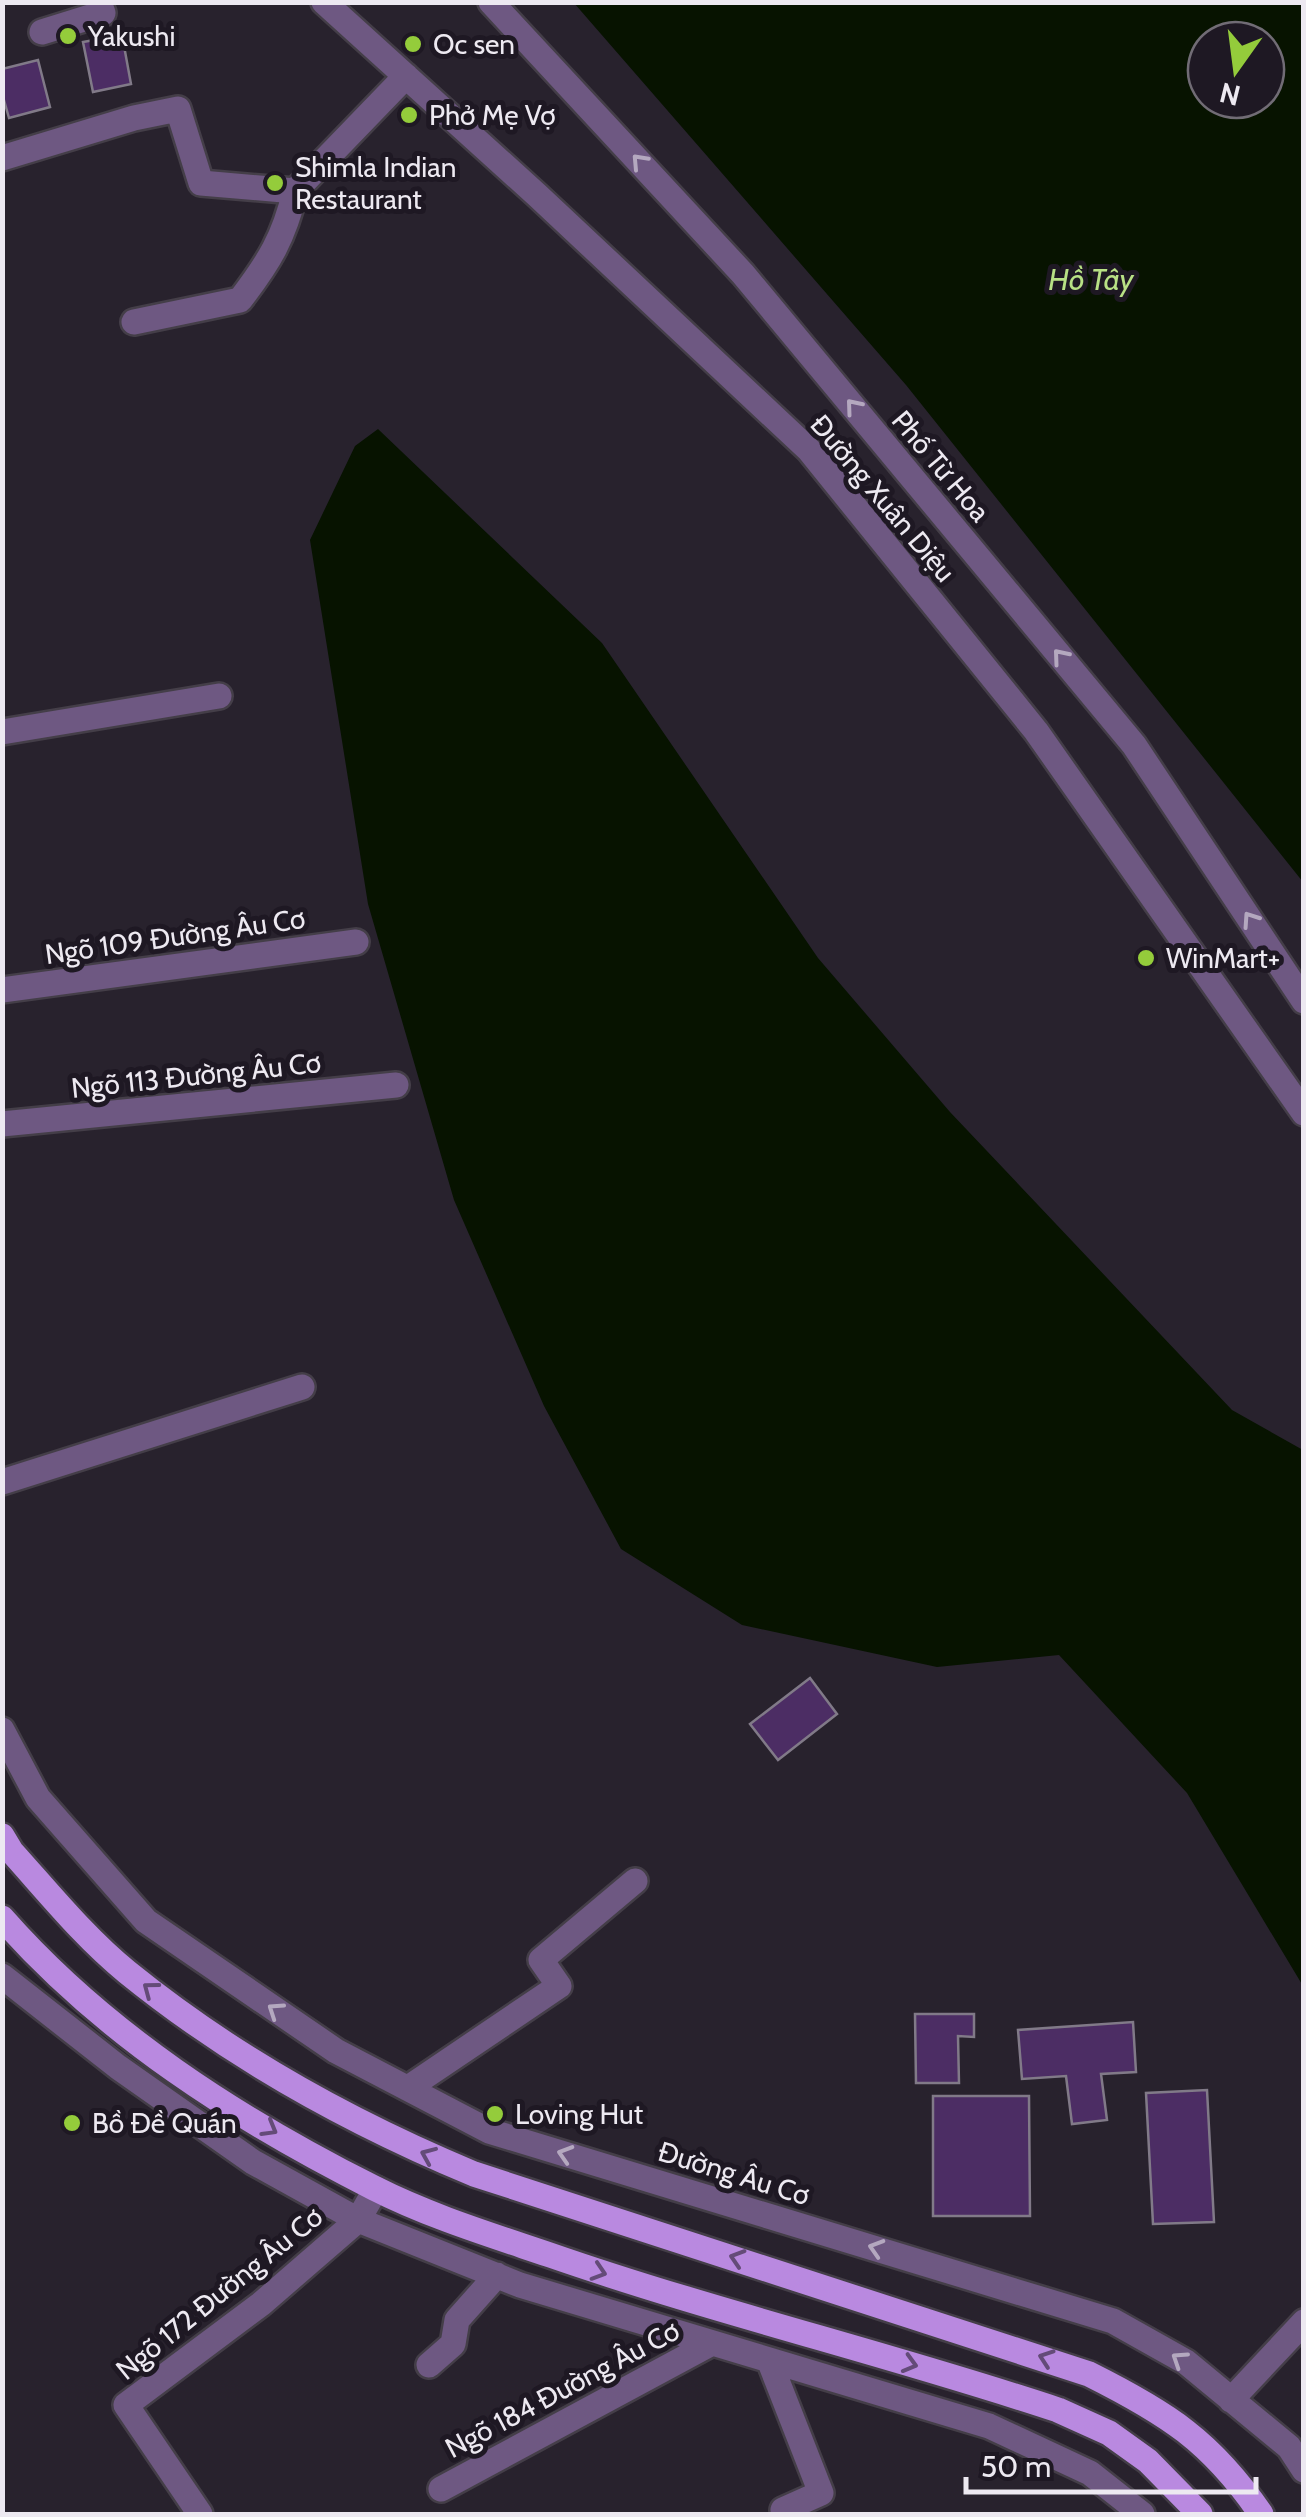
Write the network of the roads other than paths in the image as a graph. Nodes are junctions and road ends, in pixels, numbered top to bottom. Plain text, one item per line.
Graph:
1 (100, 2) edge
2 (324, 2) edge
3 (491, 2) edge
4 (42, 32) dead end
5 (406, 76) junction
6 (2, 158) edge
7 (295, 191) junction
8 (134, 322) dead end
9 (219, 696) dead end
10 (2, 732) edge
11 (356, 942) dead end
12 (2, 990) edge
13 (1304, 1001) edge
14 (396, 1085) dead end
15 (1304, 1113) edge
16 (2, 1124) edge
17 (302, 1387) dead end
18 (2, 1482) edge
19 (2, 1730) edge
20 (2, 1836) edge
21 (634, 1881) dead end
22 (2, 1918) edge
23 (2, 1976) edge
24 (408, 2088) junction
25 (376, 2189) junction
26 (358, 2220) junction
27 (497, 2275) junction
28 (1304, 2322) edge
29 (712, 2343) junction
30 (768, 2360) junction
31 (429, 2365) dead end
32 (1231, 2400) junction
33 (1304, 2470) edge
34 (441, 2488) dead end
35 (783, 2510) dead end
36 (200, 2514) edge
37 (1142, 2514) edge
38 (1200, 2514) edge
39 (1262, 2514) edge

1 - 4 street
2 - 5 street, Đường Xuân Diệu
13 -> 3 street, Phố Từ Hoa
5 - 7 street
5 - 15 street, Đường Xuân Diệu
6 - 7 street
7 - 8 street
9 - 10 street
11 - 12 street, Ngõ 109 Đường Âu Cơ
14 - 16 street, Ngõ 113 Đường Âu Cơ
17 - 18 street
24 -> 19 street, Đường Âu Cơ
39 -> 20 main road
21 - 24 street
22 -> 25 main road
23 - 26 street
32 -> 24 street, Đường Âu Cơ
25 - 26 street
25 -> 38 main road
26 - 27 street
26 - 36 street, Ngõ 172 Đường Âu Cơ
27 - 29 street
27 - 31 street
28 - 32 street
29 - 30 street
29 - 34 street, Ngõ 184 Đường Âu Cơ
30 - 35 street
30 - 37 street
32 - 33 street, Đường Âu Cơ

